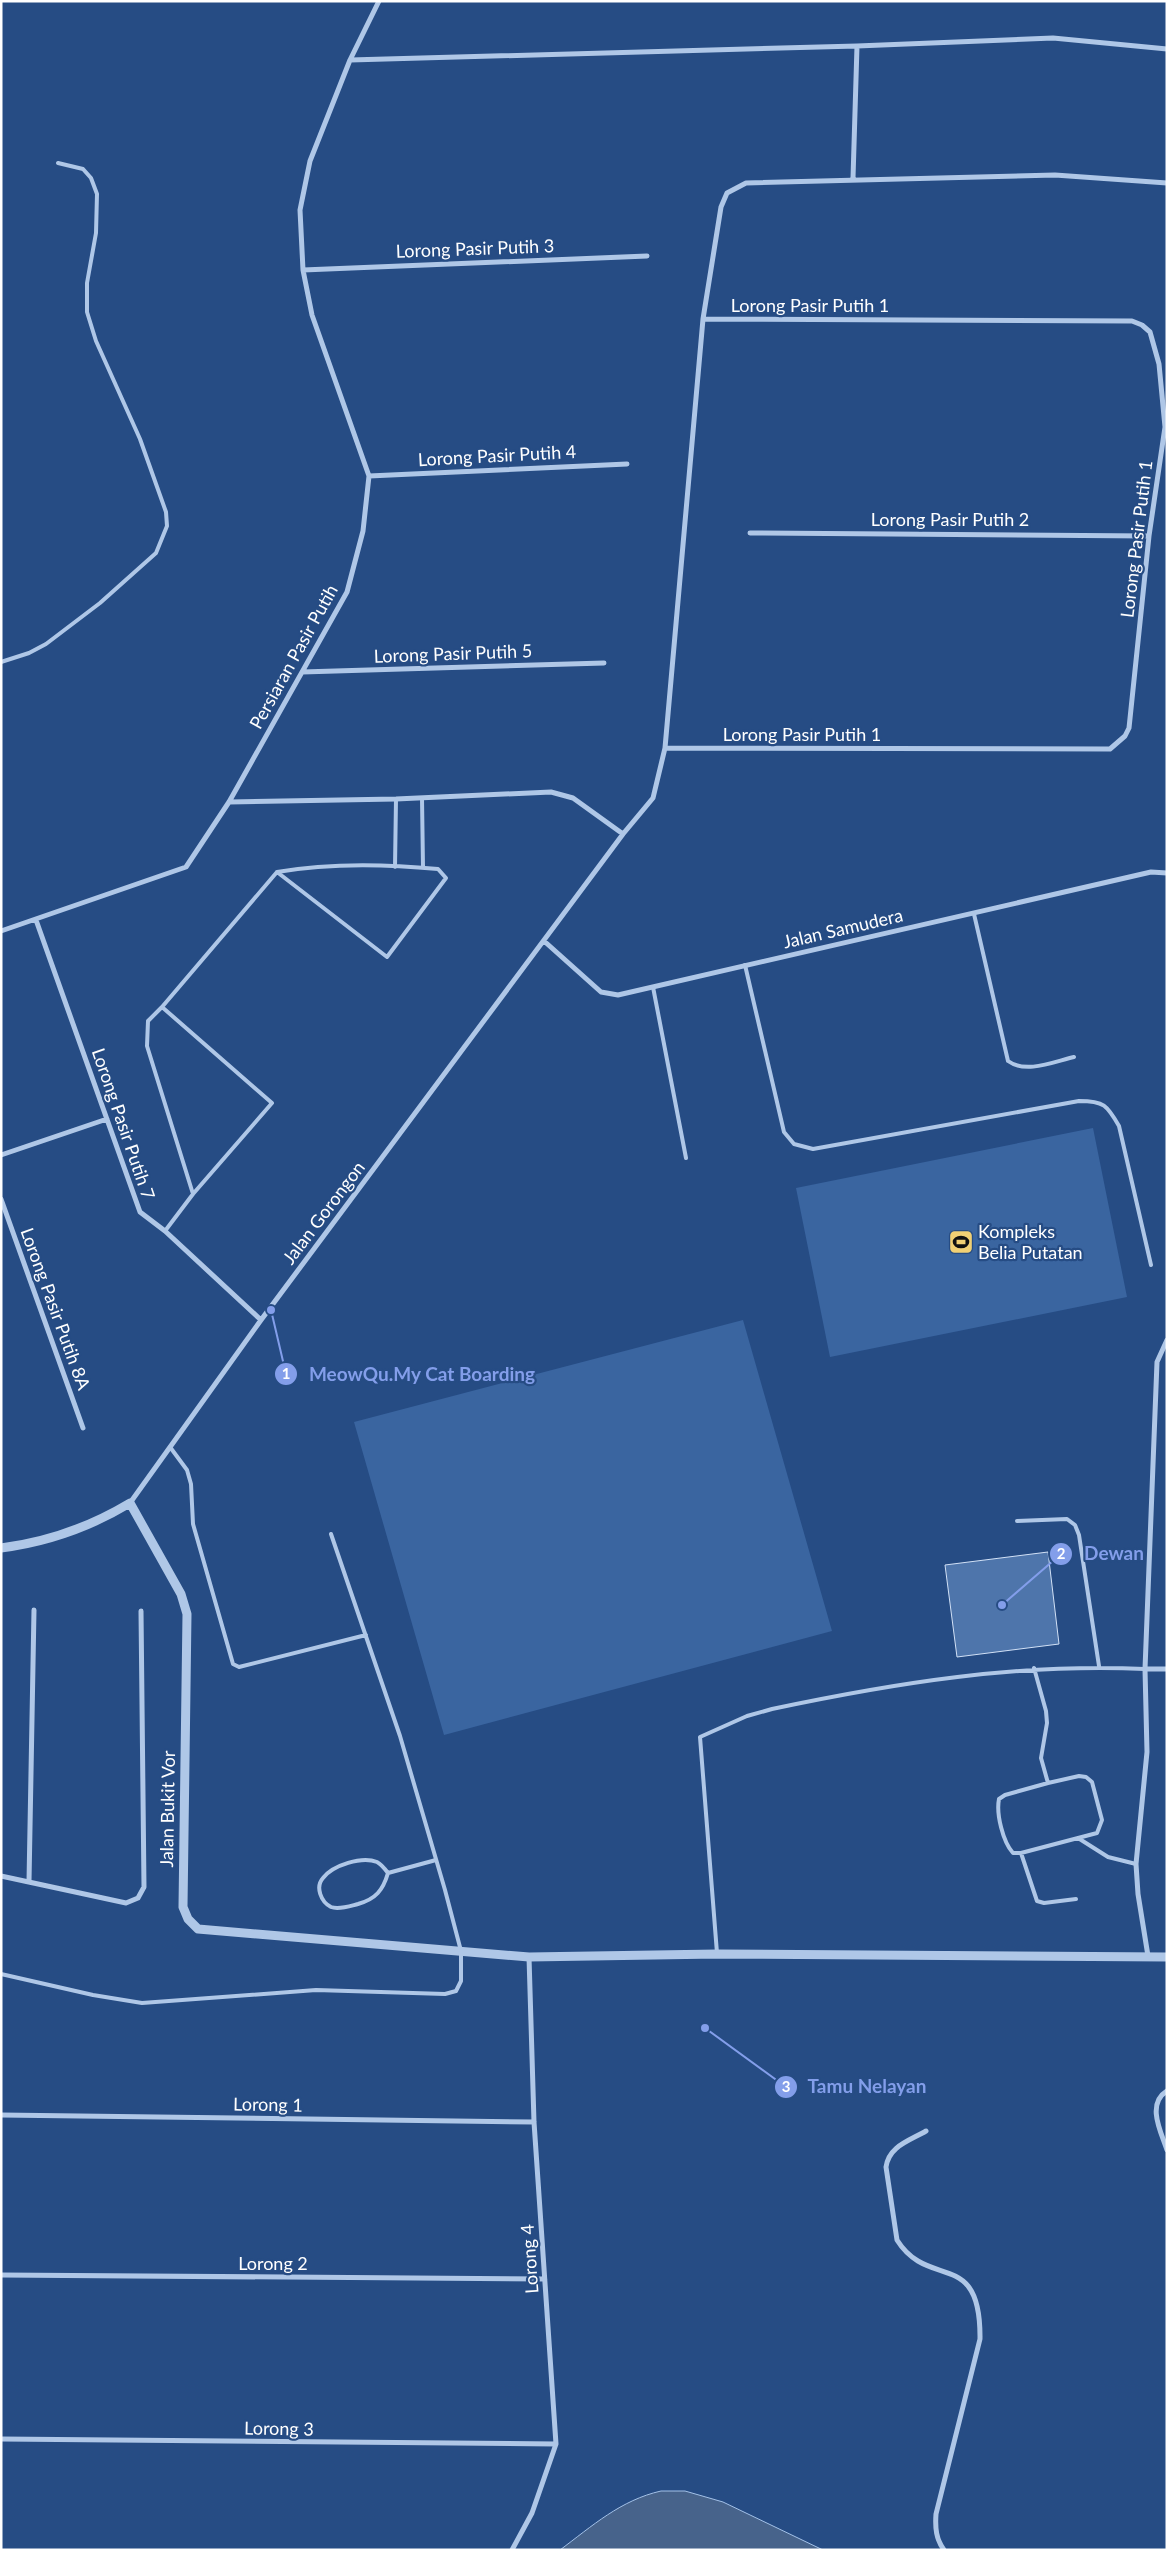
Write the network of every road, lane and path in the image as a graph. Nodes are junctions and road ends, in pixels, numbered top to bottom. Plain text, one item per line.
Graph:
1 (379, 1) edge
2 (857, 46) junction
3 (1167, 49) edge
4 (350, 60) junction
5 (58, 163) dead end
6 (853, 178) junction
7 (1167, 183) edge
8 (647, 256) dead end
9 (303, 270) junction
10 (703, 319) junction
11 (627, 464) dead end
12 (369, 476) junction
13 (750, 533) dead end
14 (1149, 536) junction
15 (1, 662) edge
16 (604, 664) dead end
17 (302, 672) junction
18 (665, 748) junction
19 (422, 798) junction
20 (396, 799) junction
21 (229, 802) junction
22 (623, 834) junction
23 (395, 867) junction
24 (423, 868) junction
25 (277, 872) junction
26 (1167, 873) edge
27 (974, 914) junction
28 (36, 920) junction
29 (1, 931) edge
30 (544, 941) junction
31 (745, 965) junction
32 (653, 987) junction
33 (162, 1007) junction
34 (1074, 1057) dead end
35 (107, 1119) junction
36 (1, 1155) edge
37 (686, 1158) dead end
38 (193, 1194) junction
39 (1, 1199) edge
40 (165, 1231) junction
41 (1151, 1265) dead end
42 (261, 1320) junction
43 (1167, 1340) edge
44 (83, 1428) dead end
45 (170, 1448) junction
46 (130, 1503) junction
47 (1017, 1522) dead end
48 (331, 1534) dead end
49 (1, 1548) edge
50 (34, 1610) dead end
51 (141, 1611) dead end
52 (366, 1635) junction
53 (1099, 1666) junction
54 (1034, 1668) junction
55 (1145, 1668) junction
56 (1167, 1669) edge
57 (1048, 1783) junction
58 (1078, 1838) junction
59 (1021, 1853) junction
60 (436, 1860) junction
61 (1136, 1864) junction
62 (388, 1872) junction
63 (1, 1876) edge
64 (29, 1882) junction
65 (1076, 1899) dead end
66 (461, 1951) junction
67 (717, 1954) junction
68 (1148, 1956) junction
69 (529, 1957) junction
70 (1167, 1957) edge
71 (1, 1974) edge
72 (1167, 2091) edge
73 (1, 2115) edge
74 (534, 2122) junction
75 (926, 2131) dead end
76 (1167, 2150) edge
77 (1, 2276) edge
78 (545, 2279) junction
79 (1, 2439) edge
80 (556, 2444) junction
81 (512, 2550) edge
82 (944, 2550) edge

1 - 4 street, Persiaran Pasir Putih
2 - 3 street
2 - 4 street
2 - 6 street
4 - 9 street, Persiaran Pasir Putih
5 - 15 lane
6 - 7 street
6 - 10 street, Jalan Gorongon
8 - 9 street, Lorong Pasir Putih 3
9 - 12 street, Persiaran Pasir Putih
10 - 14 street, Lorong Pasir Putih 1
10 - 18 street, Jalan Gorongon
11 - 12 street, Lorong Pasir Putih 4
12 - 17 street, Persiaran Pasir Putih
13 - 14 street, Lorong Pasir Putih 2
14 - 18 street, Lorong Pasir Putih 1
16 - 17 street, Lorong Pasir Putih 5
17 - 21 street, Persiaran Pasir Putih
18 - 22 street, Jalan Gorongon
19 - 20 street
19 - 22 street
19 - 24 lane
20 - 21 street
20 - 23 lane
21 - 28 street, Persiaran Pasir Putih
22 - 30 street, Jalan Gorongon
23 - 24 lane
23 - 25 lane
24 - 25 lane
25 - 33 lane
26 - 27 street, Jalan Samudera
27 - 31 street, Jalan Samudera
27 - 34 lane
28 - 29 street, Persiaran Pasir Putih
28 - 35 street, Lorong Pasir Putih 7
30 - 32 street, Jalan Samudera
30 - 42 street, Jalan Gorongon
31 - 32 street, Jalan Samudera
31 - 41 lane
32 - 37 lane
33 - 38 lane
33 - 38 lane
35 - 36 street
35 - 40 street, Lorong Pasir Putih 7
38 - 40 lane
39 - 44 street, Lorong Pasir Putih 8A
40 - 42 street, Lorong Pasir Putih 7
42 - 45 street, Jalan Gorongon
43 - 55 street
45 - 46 street, Jalan Gorongon
45 - 52 lane
46 - 49 street
46 - 66 street, Jalan Bukit Vor
47 - 53 lane
48 - 52 lane
50 - 64 street
51 - 64 street
52 - 60 lane
53 - 54 lane
53 - 55 lane
54 - 57 lane
54 - 67 lane
55 - 56 street
55 - 61 street
57 - 58 lane
57 - 59 lane
58 - 59 lane
58 - 61 lane
59 - 65 lane
60 - 62 lane
60 - 66 lane
61 - 68 street
62 - 62 lane
63 - 64 street
66 - 69 street, Jalan Bukit Vor
66 - 71 lane
67 - 68 street, Jalan Bukit Vor
67 - 69 street, Jalan Bukit Vor
68 - 70 street, Jalan Bukit Vor
69 - 74 street, Lorong 4
72 - 76 street
73 - 74 street, Lorong 1
74 - 78 street, Lorong 4
75 - 82 street
77 - 78 street, Lorong 2
78 - 80 street, Lorong 4
79 - 80 street, Lorong 3
80 - 81 street, Lorong 4

